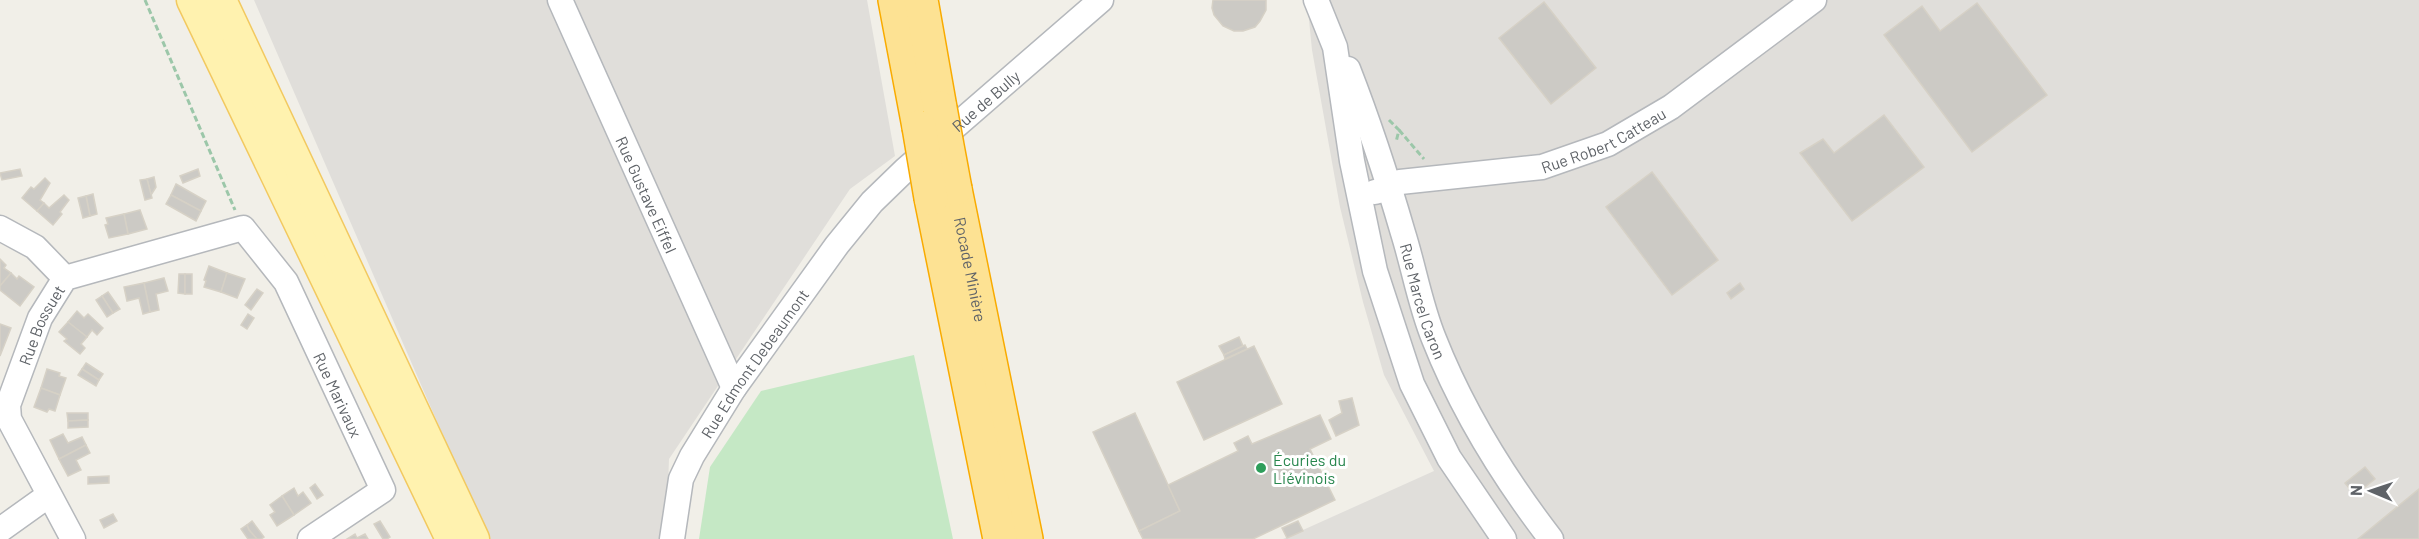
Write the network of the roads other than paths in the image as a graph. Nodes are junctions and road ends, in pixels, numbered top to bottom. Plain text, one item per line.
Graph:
1 (192, 0) edge
2 (221, 0) edge
3 (560, 0) edge
4 (895, 0) edge
5 (921, 0) edge
6 (1101, 0) edge
7 (1316, 0) edge
8 (1814, 0) edge
9 (1335, 47) junction
10 (930, 117) junction
11 (1390, 188) junction
12 (943, 193) junction
13 (1358, 196) junction
14 (872, 202) joint
15 (0, 228) edge
16 (243, 228) joint
17 (65, 278) junction
18 (734, 388) junction
19 (1485, 442) junction
20 (1449, 458) junction
21 (49, 495) junction
22 (0, 530) edge
23 (73, 539) edge
24 (310, 539) edge
25 (451, 539) edge
26 (474, 539) edge
27 (672, 539) edge
28 (1000, 539) edge
29 (1026, 539) edge
30 (1504, 539) edge
31 (1551, 539) edge

1 - 25 main road
2 - 26 main road
3 - 18 street, Rue Gustave Eiffel
4 - 10 highway, Rocade Minière
5 - 10 highway, Rocade Minière
6 - 14 street, Rue de Bully
7 - 9 street, Rue Marcel Caron
8 - 11 street, Rue Robert Catteau
9 - 11 street, Rue Marcel Caron
9 - 13 street, Rue Marcel Caron
10 - 12 highway, Rocade Minière, bridge
11 - 13 street, Rue Robert Catteau
11 - 19 street, Rue Marcel Caron
12 - 28 highway, Rocade Minière
12 - 29 highway, Rocade Minière
13 - 20 street, Rue Marcel Caron
14 - 18 street, Rue Edmont Debeaumont
15 - 17 street
16 - 17 street, Rue Bossuet
16 - 24 street, Rue Marivaux
17 - 21 street, Rue Bossuet
18 - 27 street, Rue Edmont Debeaumont
19 - 20 street
19 - 31 street, Rue Marcel Caron
20 - 30 street, Rue Marcel Caron
21 - 22 street
21 - 23 street, Rue Bossuet

